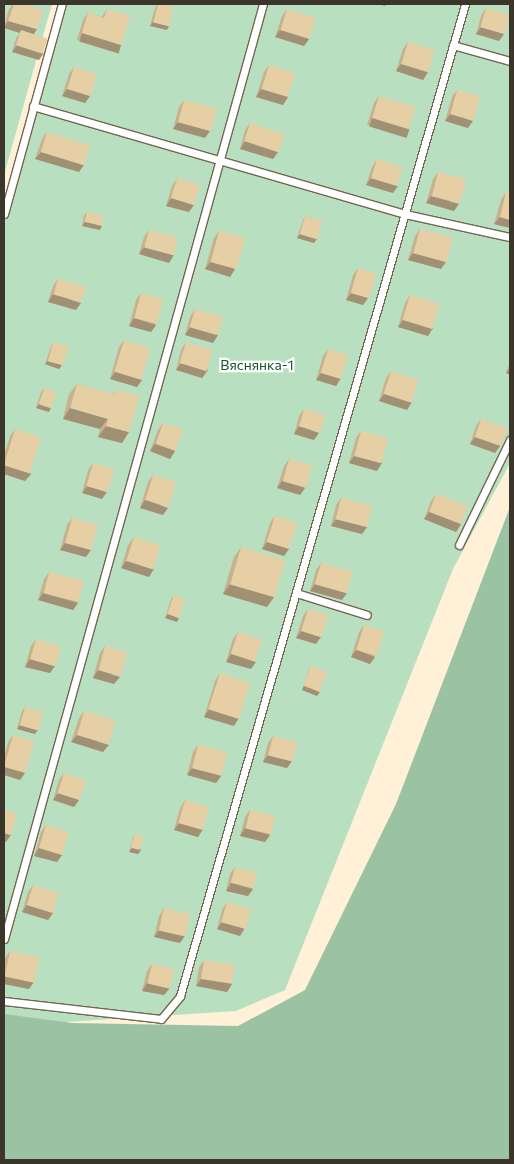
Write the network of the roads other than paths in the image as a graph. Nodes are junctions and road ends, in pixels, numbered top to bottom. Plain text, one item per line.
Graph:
1 (62, 4) edge
2 (263, 4) edge
3 (465, 4) edge
4 (453, 45) junction
5 (510, 61) edge
6 (33, 106) junction
7 (218, 161) junction
8 (4, 214) edge
9 (405, 214) junction
10 (510, 237) edge
11 (510, 440) edge
12 (459, 545) dead end
13 (296, 593) junction
14 (367, 615) dead end
15 (4, 939) edge
16 (4, 1001) edge

1 - 6 lane
2 - 7 lane
3 - 4 lane
4 - 5 lane
4 - 9 lane
6 - 7 lane
6 - 8 lane
7 - 9 lane
7 - 15 lane
9 - 10 lane
9 - 13 lane
11 - 12 lane
13 - 14 lane
13 - 16 lane

